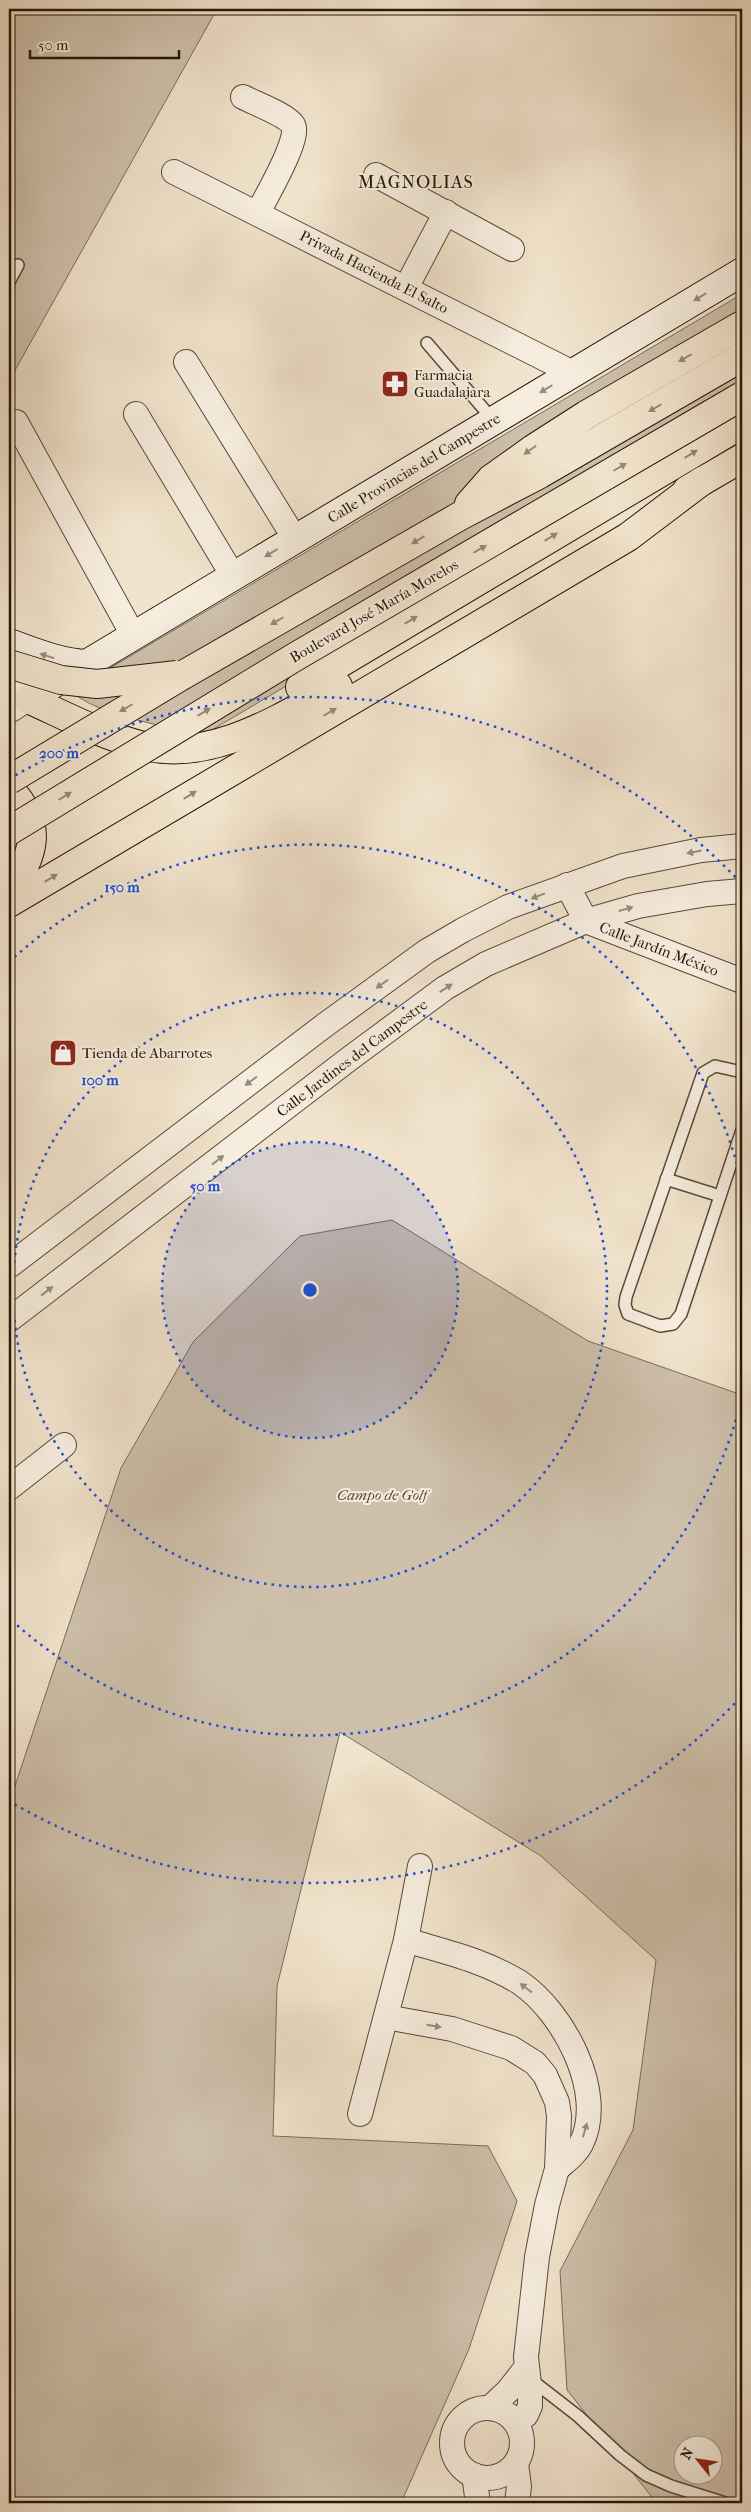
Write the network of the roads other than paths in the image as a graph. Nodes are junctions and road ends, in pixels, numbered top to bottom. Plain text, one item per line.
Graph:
1 (243, 97) dead end
2 (174, 172) dead end
3 (376, 175) dead end
4 (446, 212) junction
5 (258, 213) junction
6 (512, 249) dead end
7 (9, 269) edge
8 (742, 272) edge
9 (9, 282) edge
10 (406, 288) junction
11 (742, 325) edge
12 (427, 343) dead end
13 (742, 357) edge
14 (186, 362) dead end
15 (573, 373) junction
16 (742, 396) edge
17 (136, 414) dead end
18 (494, 420) junction
19 (16, 422) dead end
20 (742, 424) edge
21 (742, 458) edge
22 (702, 481) junction
23 (460, 516) junction
24 (295, 539) junction
25 (233, 576) junction
26 (133, 635) junction
27 (9, 643) edge
28 (9, 664) edge
29 (87, 664) junction
30 (183, 674) junction
31 (13, 699) edge
32 (205, 746) junction
33 (10, 786) edge
34 (9, 831) edge
35 (742, 846) edge
36 (567, 885) junction
37 (9, 892) edge
38 (742, 892) edge
39 (9, 903) edge
40 (586, 921) junction
41 (742, 982) edge
42 (742, 1072) edge
43 (742, 1130) edge
44 (666, 1179) junction
45 (720, 1196) junction
46 (9, 1266) edge
47 (9, 1320) edge
48 (64, 1445) dead end
49 (9, 1488) edge
50 (420, 1866) dead end
51 (406, 1940) junction
52 (386, 2017) junction
53 (360, 2114) dead end
54 (558, 2169) junction
55 (527, 2372) junction
56 (491, 2407) junction
57 (516, 2421) junction
58 (516, 2464) junction
59 (474, 2476) junction
60 (478, 2503) edge
61 (517, 2503) edge
62 (725, 2503) edge

1 - 5 street
2 - 5 street, Privada Hacienda El Salto
3 - 4 street
4 - 6 street
4 - 10 street
5 - 10 street, Privada Hacienda El Salto
7 - 9 lane
8 -> 15 street, Calle Provincias del Campestre
10 - 15 street, Privada Hacienda El Salto
11 -> 23 main road
12 - 18 lane
13 -> 23 main road
14 - 24 street
15 -> 18 street, Calle Provincias del Campestre
34 -> 16 main road, Boulevard José María Morelos, bridge
17 - 25 street
18 - 24 street, Calle Provincias del Campestre
19 - 26 street
32 -> 20 main road
21 - 22 main road
22 - 32 main road
39 -> 22 main road
23 -> 30 main road
24 -> 25 street, Calle Provincias del Campestre
25 - 26 street, Calle Provincias del Campestre
26 - 29 street, Calle Provincias del Campestre
29 -> 27 street
28 - 30 main road, bridge
29 - 31 street, Calle Provincias del Campestre
30 -> 33 main road, bridge
31 - 32 main road
33 - 37 main road
35 -> 36 street
36 - 40 street, Calle Jardín México
36 -> 46 street
40 -> 38 street, Calle Jardines del Campestre
40 - 41 street, Calle Jardín México
47 -> 40 street, Calle Jardines del Campestre
42 - 44 lane
43 - 45 lane
44 - 45 lane
44 - 45 lane
48 - 49 street
50 - 51 street
51 - 52 street
54 -> 51 street
52 - 53 street
52 -> 54 street
54 - 55 street
55 - 56 street
55 - 57 street
55 - 62 lane
56 - 57 street
56 - 59 street
57 - 58 street
58 - 59 street
58 - 61 street
59 - 60 street

